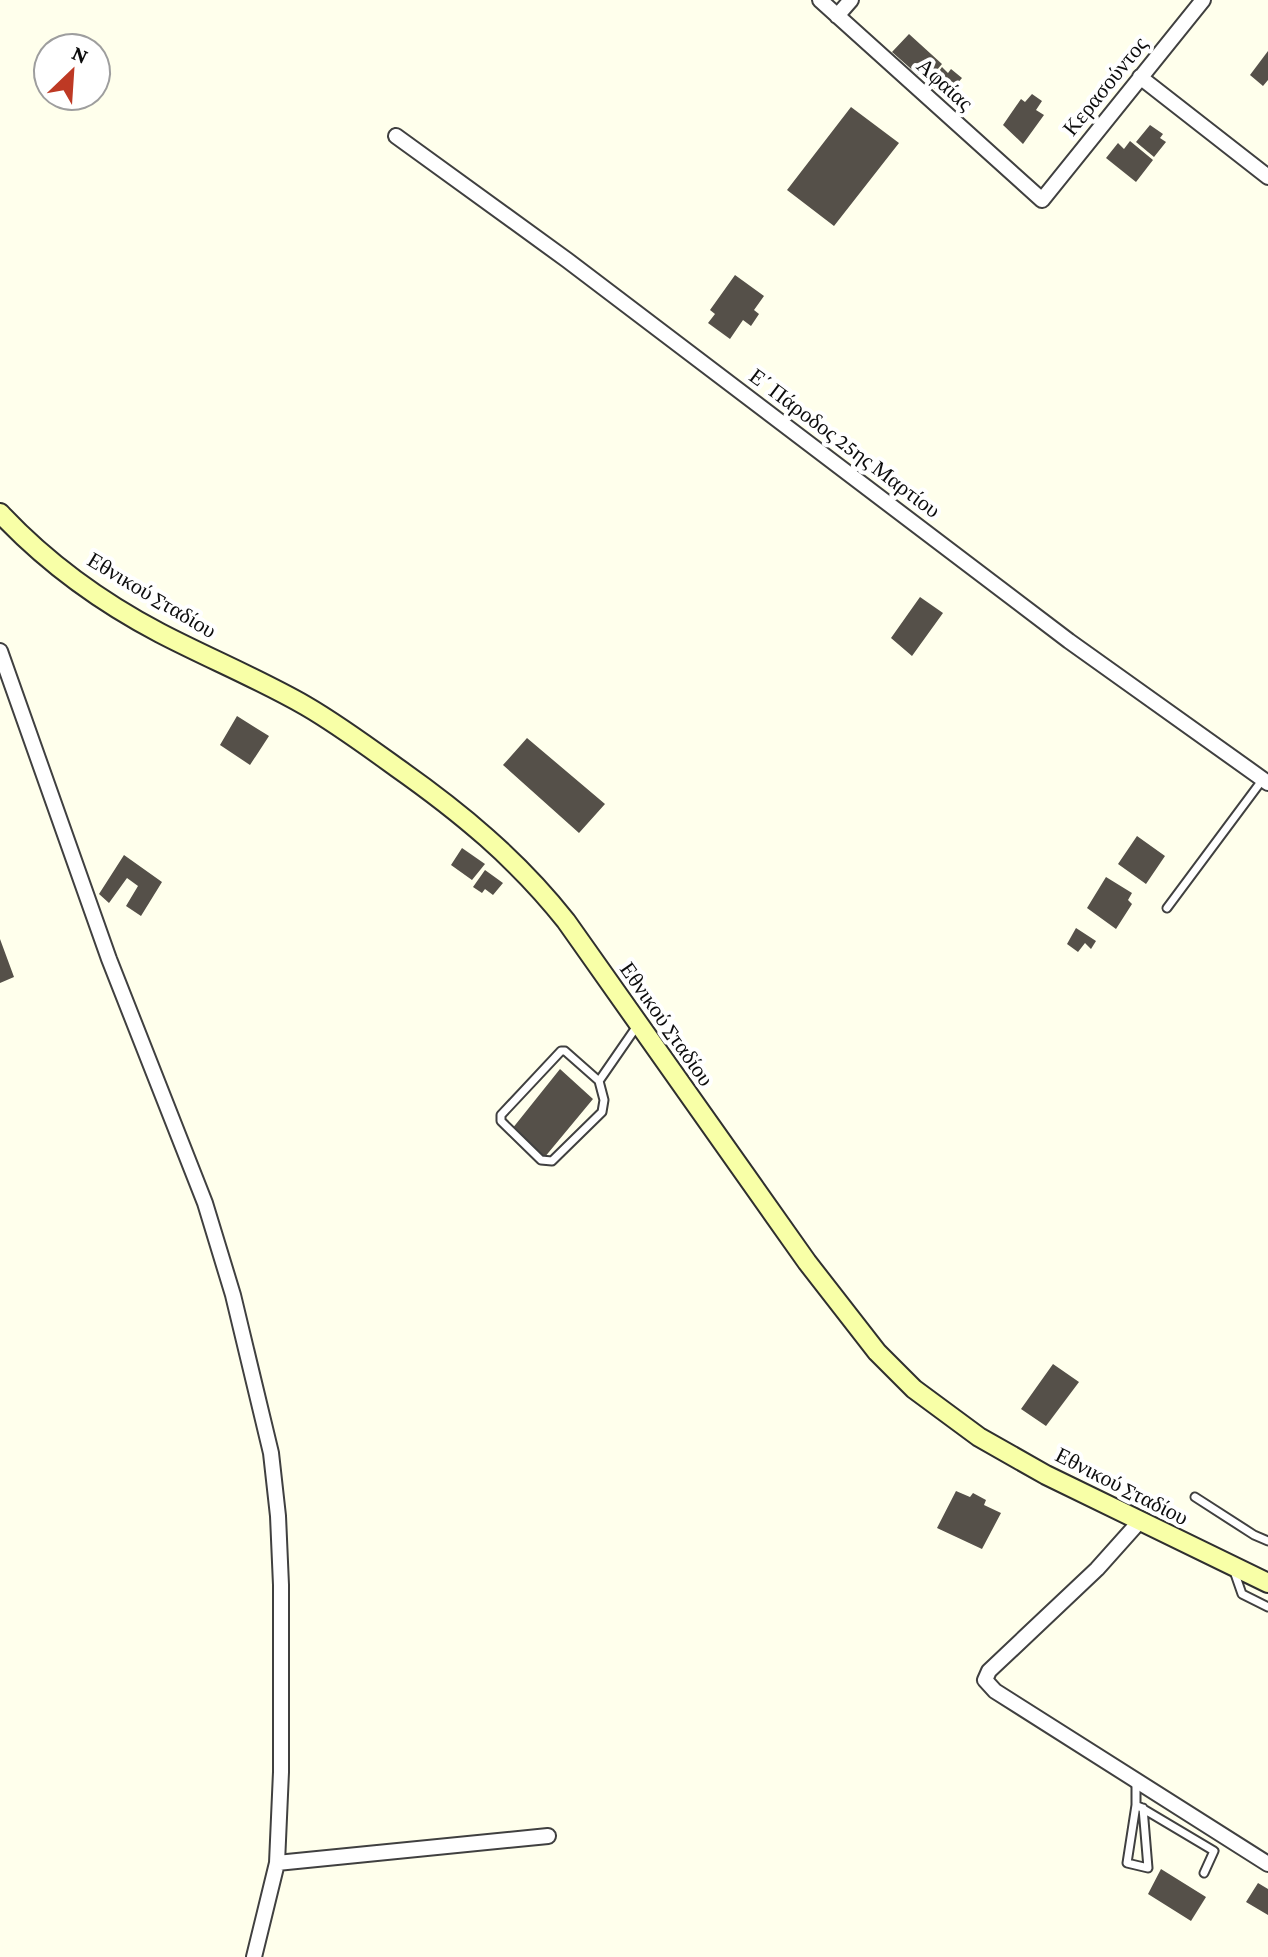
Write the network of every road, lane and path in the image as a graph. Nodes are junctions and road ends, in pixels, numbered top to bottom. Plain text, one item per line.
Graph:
1 (820, 0) edge
2 (851, 0) edge
3 (1203, 0) edge
4 (837, 16) junction
5 (1140, 77) junction
6 (396, 136) dead end
7 (1268, 177) edge
8 (1042, 200) joint
9 (0, 513) edge
10 (0, 651) edge
11 (1265, 781) edge
12 (1167, 908) dead end
13 (638, 1024) junction
14 (599, 1081) junction
15 (1195, 1497) dead end
16 (1139, 1522) junction
17 (1268, 1541) edge
18 (1233, 1566) junction
19 (1267, 1581) edge
20 (1268, 1607) edge
21 (1136, 1780) junction
22 (1139, 1807) junction
23 (548, 1836) dead end
24 (277, 1863) junction
25 (1268, 1864) edge
26 (1204, 1873) dead end
27 (254, 1957) edge

1 - 4 street, Αφαίας
2 - 4 street
3 - 5 street, Κερασούντος
4 - 8 street, Αφαίας
5 - 7 street
5 - 8 street, Κερασούντος
6 - 11 street, Ε΄ Πάροδος 25ης Μαρτίου
9 - 13 street, Εθνικού Σταδίου
10 - 24 street
11 - 12 lane
13 - 14 lane
13 - 16 street, Εθνικού Σταδίου
14 - 14 lane
15 - 17 lane
16 - 18 street, Εθνικού Σταδίου
16 - 21 street
18 - 19 street, Εθνικού Σταδίου
18 - 20 lane
21 - 22 lane
21 - 25 street
22 - 22 lane
22 - 26 lane
23 - 24 street
24 - 27 street

